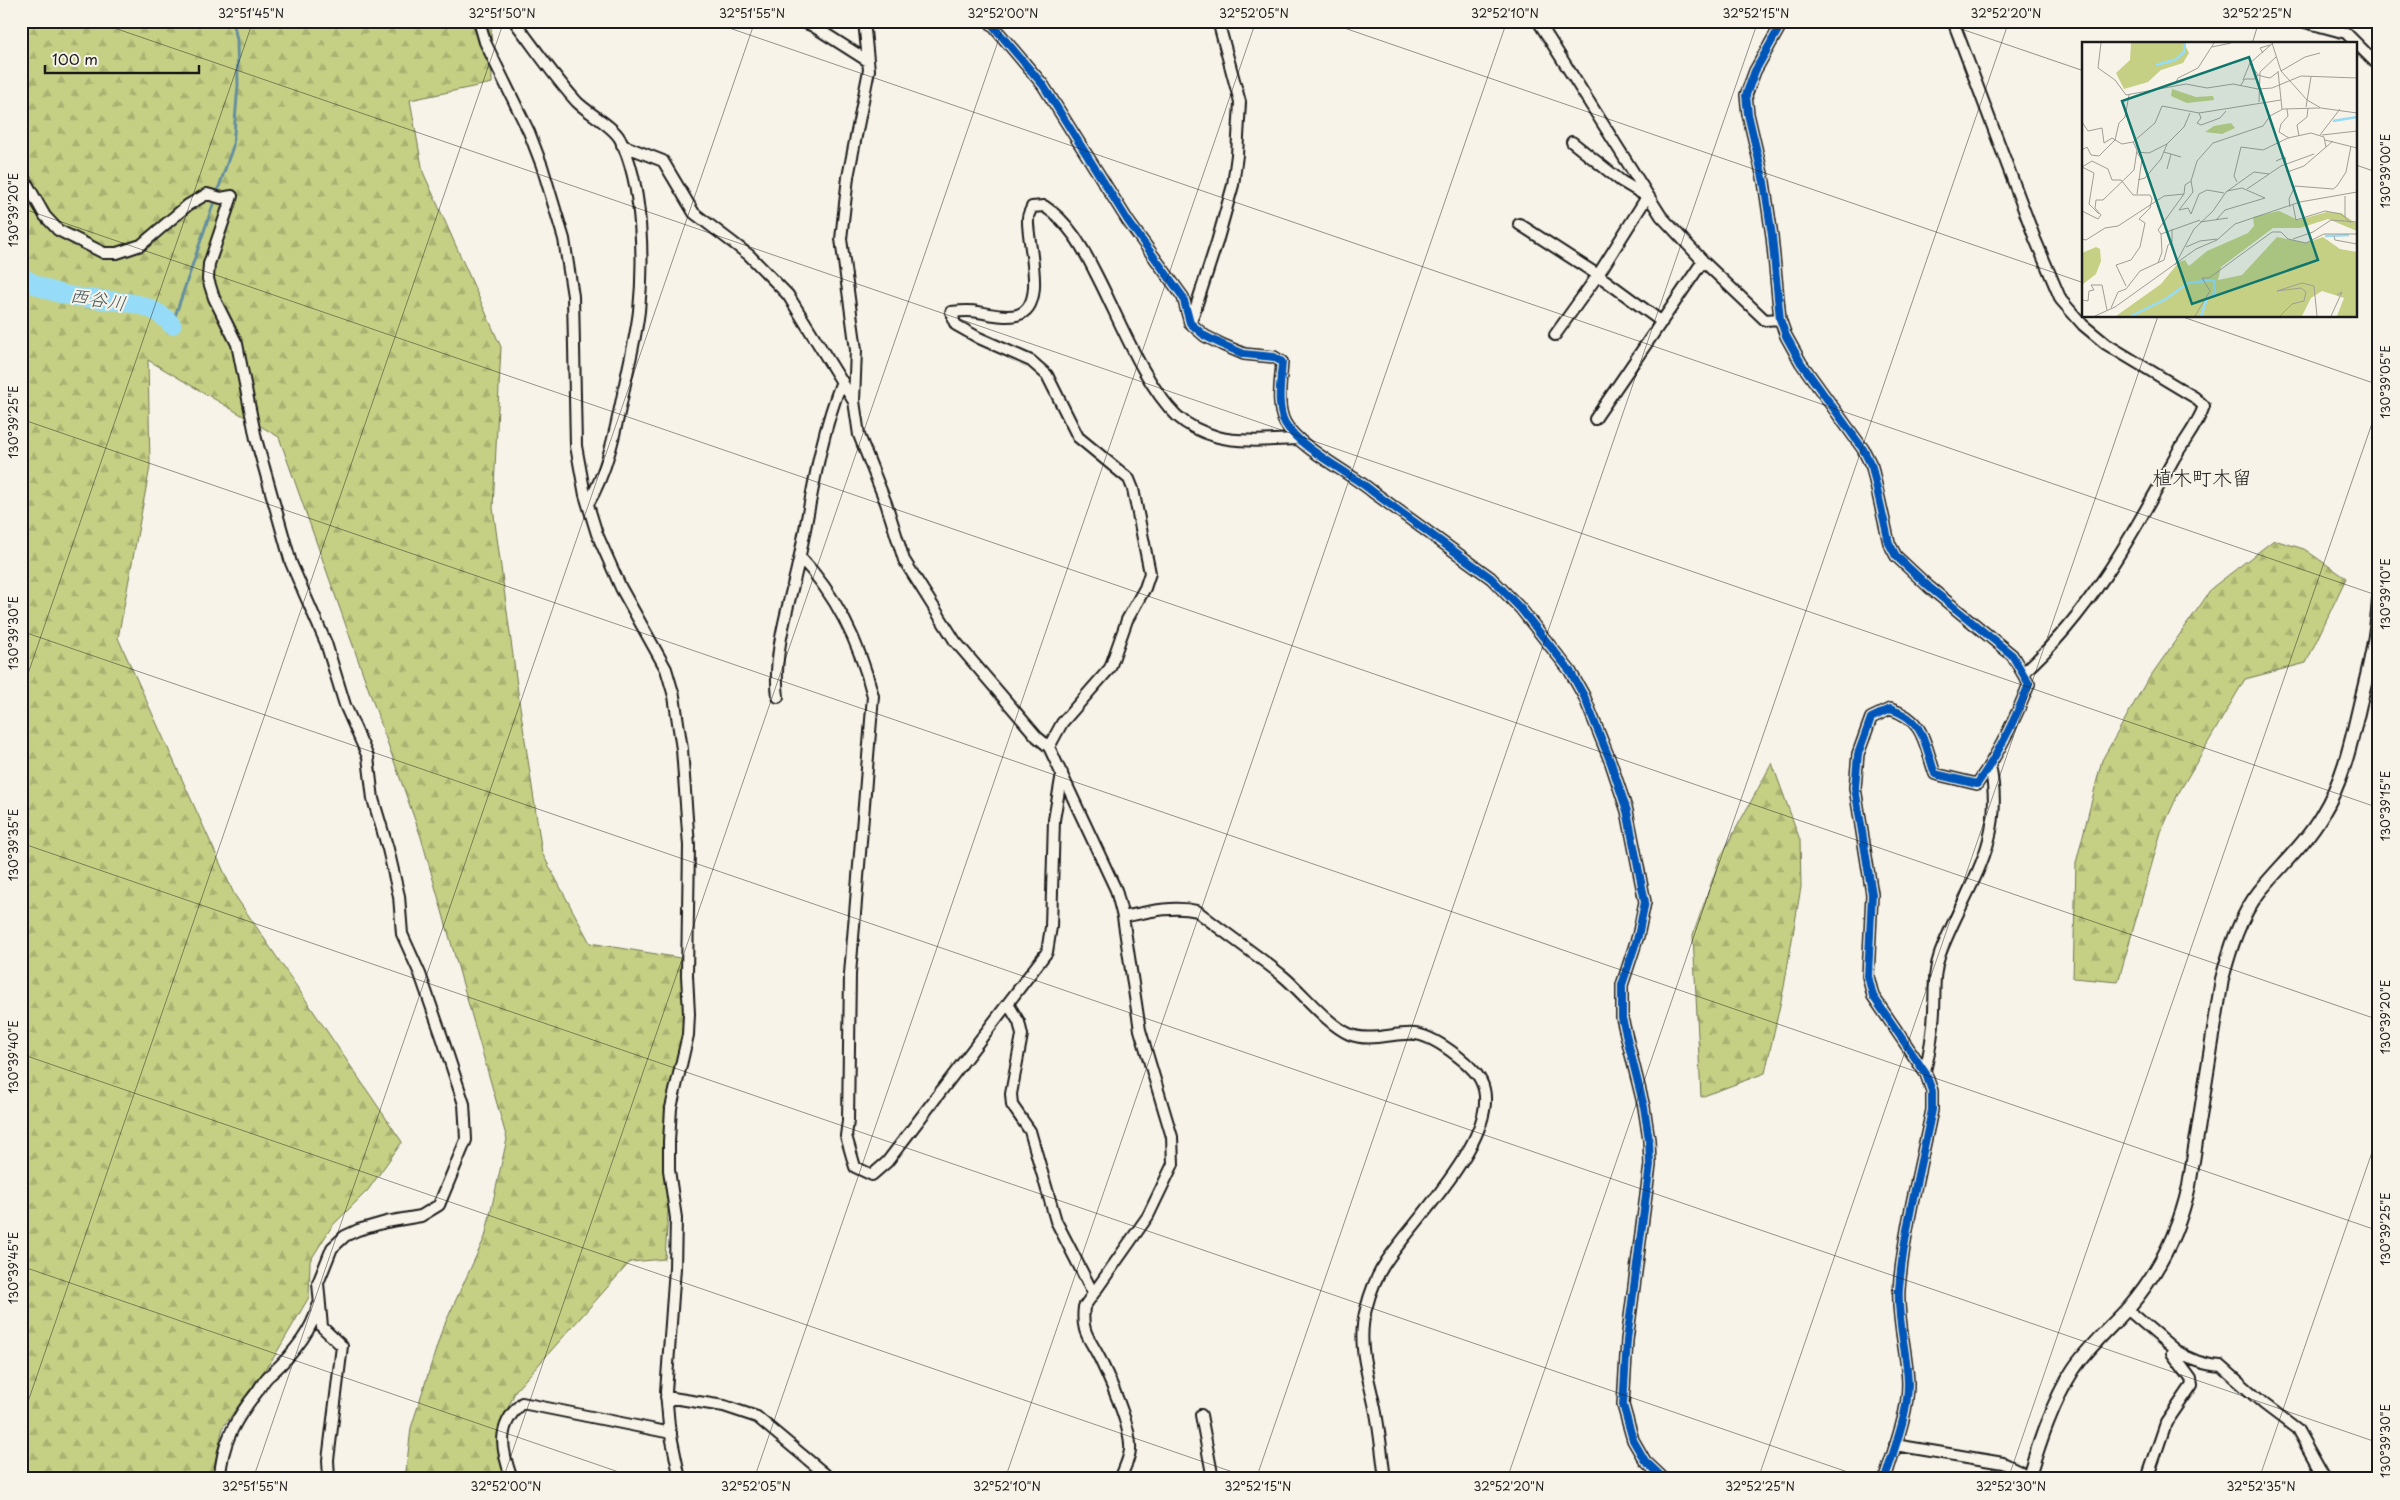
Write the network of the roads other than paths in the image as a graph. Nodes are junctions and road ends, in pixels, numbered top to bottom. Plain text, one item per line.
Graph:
1 (479, 21) edge
2 (514, 21) edge
3 (737, 21) edge
4 (748, 21) edge
5 (801, 21) edge
6 (864, 21) edge
7 (989, 21) edge
8 (1218, 21) edge
9 (1538, 21) edge
10 (1783, 21) edge
11 (1953, 21) edge
12 (2301, 21) edge
13 (2355, 42) edge
14 (2358, 45) edge
15 (868, 61) junction
16 (2379, 66) edge
17 (1572, 142) dead end
18 (622, 145) junction
19 (21, 173) edge
20 (1647, 197) junction
21 (1519, 224) dead end
22 (1703, 261) junction
23 (1598, 275) junction
24 (1780, 319) junction
25 (1662, 322) junction
26 (1190, 323) junction
27 (1555, 335) dead end
28 (842, 381) junction
29 (854, 401) junction
30 (1595, 418) dead end
31 (1298, 439) junction
32 (588, 504) junction
33 (800, 557) junction
34 (2379, 599) edge
35 (2378, 623) edge
36 (2023, 672) junction
37 (778, 698) dead end
38 (1049, 747) junction
39 (1990, 766) junction
40 (1062, 773) junction
41 (1123, 917) junction
42 (1008, 1004) junction
43 (1925, 1071) junction
44 (1093, 1293) junction
45 (320, 1300) junction
46 (2128, 1309) junction
47 (2175, 1350) junction
48 (666, 1397) junction
49 (1201, 1415) dead end
50 (671, 1433) junction
51 (1895, 1446) junction
52 (2029, 1478) edge
53 (220, 1479) edge
54 (329, 1479) edge
55 (512, 1479) edge
56 (680, 1479) edge
57 (831, 1479) edge
58 (1120, 1479) edge
59 (1213, 1479) edge
60 (1385, 1479) edge
61 (1664, 1479) edge
62 (1885, 1479) edge
63 (2147, 1479) edge
64 (2325, 1479) edge

1 - 32 street
2 - 18 street
3 - 4 street
5 - 15 street
6 - 15 street
7 - 26 street
8 - 26 street
9 - 20 street
10 - 24 street
11 - 36 street
12 - 13 street
14 - 16 street
15 - 29 street
17 - 20 street
18 - 28 street
18 - 32 street
19 - 45 street
20 - 22 street
20 - 23 street
21 - 23 street
22 - 24 street
22 - 25 street
23 - 25 street
23 - 27 street
24 - 36 street
25 - 30 street
26 - 31 street
28 - 29 street
28 - 33 street
29 - 38 street
31 - 38 street
31 - 61 street
32 - 48 street
33 - 37 street
33 - 42 street
34 - 35 street
35 - 46 street
36 - 39 street
38 - 40 street
39 - 43 street
39 - 43 street
40 - 41 street
40 - 42 street
41 - 44 street
41 - 60 street
42 - 44 street
43 - 51 street
44 - 58 street
45 - 53 street
45 - 54 street
46 - 47 street
46 - 52 street
47 - 63 street
47 - 64 street
48 - 50 street
48 - 57 street
49 - 59 street
50 - 55 street
50 - 56 street
51 - 52 street
51 - 62 street

